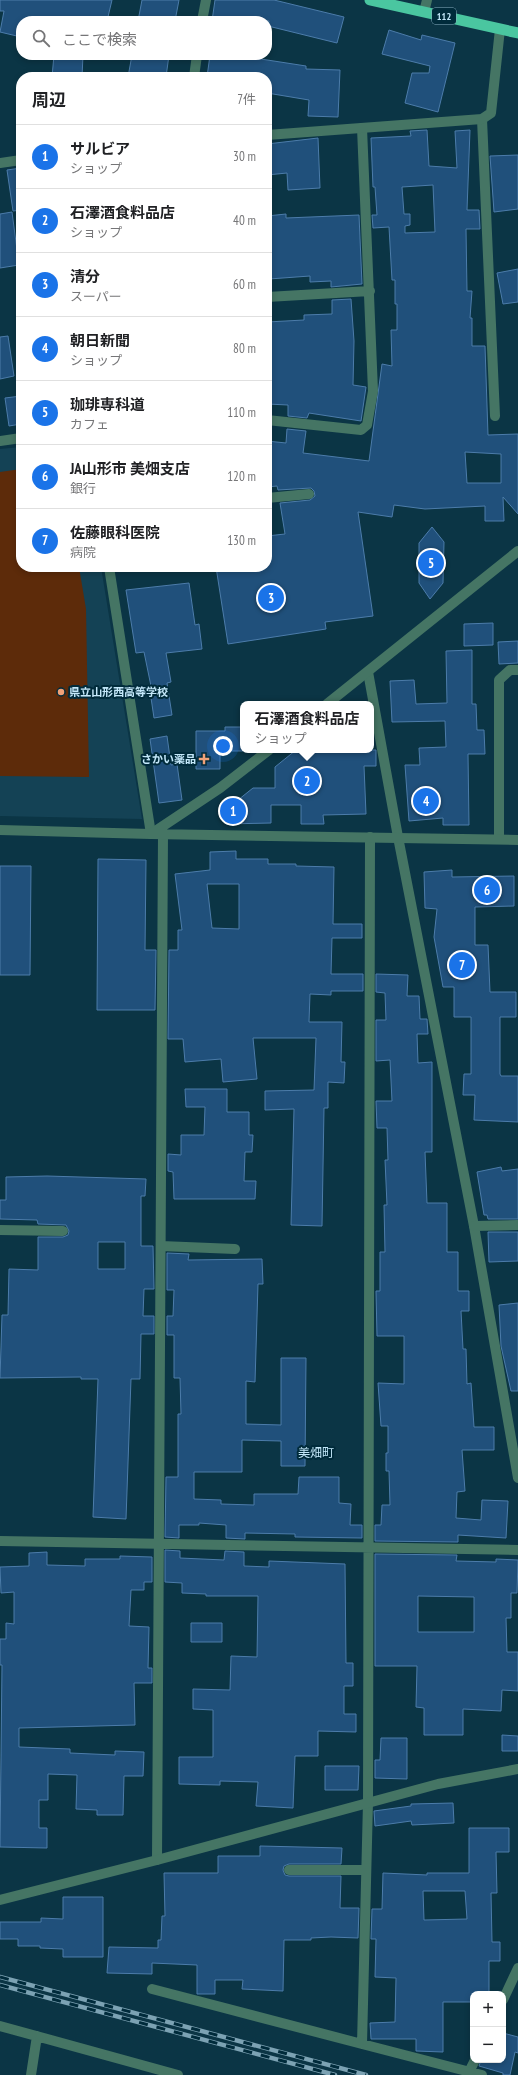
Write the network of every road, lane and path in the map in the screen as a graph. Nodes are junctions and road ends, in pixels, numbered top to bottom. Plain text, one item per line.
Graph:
1 (206, 0) edge
2 (370, 0) edge
3 (427, 0) edge
4 (424, 12) junction
5 (203, 16) edge
6 (500, 29) junction
7 (518, 33) edge
8 (196, 60) edge
9 (195, 72) edge
10 (482, 119) junction
11 (362, 128) junction
12 (272, 135) edge
13 (16, 161) edge
14 (0, 164) edge
15 (370, 291) junction
16 (272, 297) edge
17 (495, 416) dead end
18 (272, 421) edge
19 (16, 439) edge
20 (0, 441) edge
21 (309, 494) dead end
22 (272, 498) edge
23 (516, 553) edge
24 (110, 572) edge
25 (518, 670) edge
26 (368, 672) junction
27 (331, 701) edge
28 (373, 701) edge
29 (374, 705) edge
30 (265, 753) edge
31 (0, 830) edge
32 (151, 834) junction
33 (163, 834) junction
34 (370, 837) junction
35 (398, 837) junction
36 (499, 840) junction
37 (518, 840) edge
38 (518, 1225) edge
39 (474, 1226) junction
40 (0, 1230) edge
41 (63, 1231) dead end
42 (161, 1246) junction
43 (234, 1249) dead end
44 (518, 1478) edge
45 (0, 1541) edge
46 (159, 1544) junction
47 (367, 1548) junction
48 (518, 1550) edge
49 (518, 1769) edge
50 (368, 1802) junction
51 (157, 1860) junction
52 (289, 1870) dead end
53 (366, 1870) junction
54 (0, 1900) edge
55 (518, 1968) edge
56 (152, 1989) dead end
57 (506, 1994) edge
58 (0, 2026) edge
59 (37, 2036) junction
60 (362, 2044) junction
61 (474, 2063) edge
62 (155, 2072) edge
63 (469, 2072) junction
64 (31, 2075) edge
65 (178, 2075) edge
66 (482, 2075) edge

1 - 5 street
2 - 4 highway, 112
3 - 4 street
4 - 6 highway, 112
6 - 7 highway, 112
6 - 10 street
8 - 9 street
10 - 11 street
10 - 17 street
11 - 12 street
11 - 15 street
13 - 14 street
15 - 16 street
15 - 18 street
19 - 20 street
21 - 22 street
23 - 26 street
24 - 32 street
25 - 36 street
26 - 27 street
26 - 28 street
29 - 35 street
30 - 32 street
31 - 32 street
32 - 33 street
33 - 34 street
33 - 42 street
34 - 35 street
34 - 47 street
35 - 36 street
35 - 39 street
36 - 37 street
38 - 39 street
39 - 44 street
40 - 41 street
42 - 43 street
42 - 46 street
45 - 46 street
46 - 47 street
46 - 51 street
47 - 48 street
47 - 50 street
49 - 50 street
50 - 51 street
50 - 53 street
51 - 54 street
52 - 53 street
53 - 60 street
55 - 57 street
56 - 60 street
58 - 59 street
59 - 62 street
59 - 64 street
60 - 63 street
61 - 63 street
62 - 65 street
63 - 66 street

